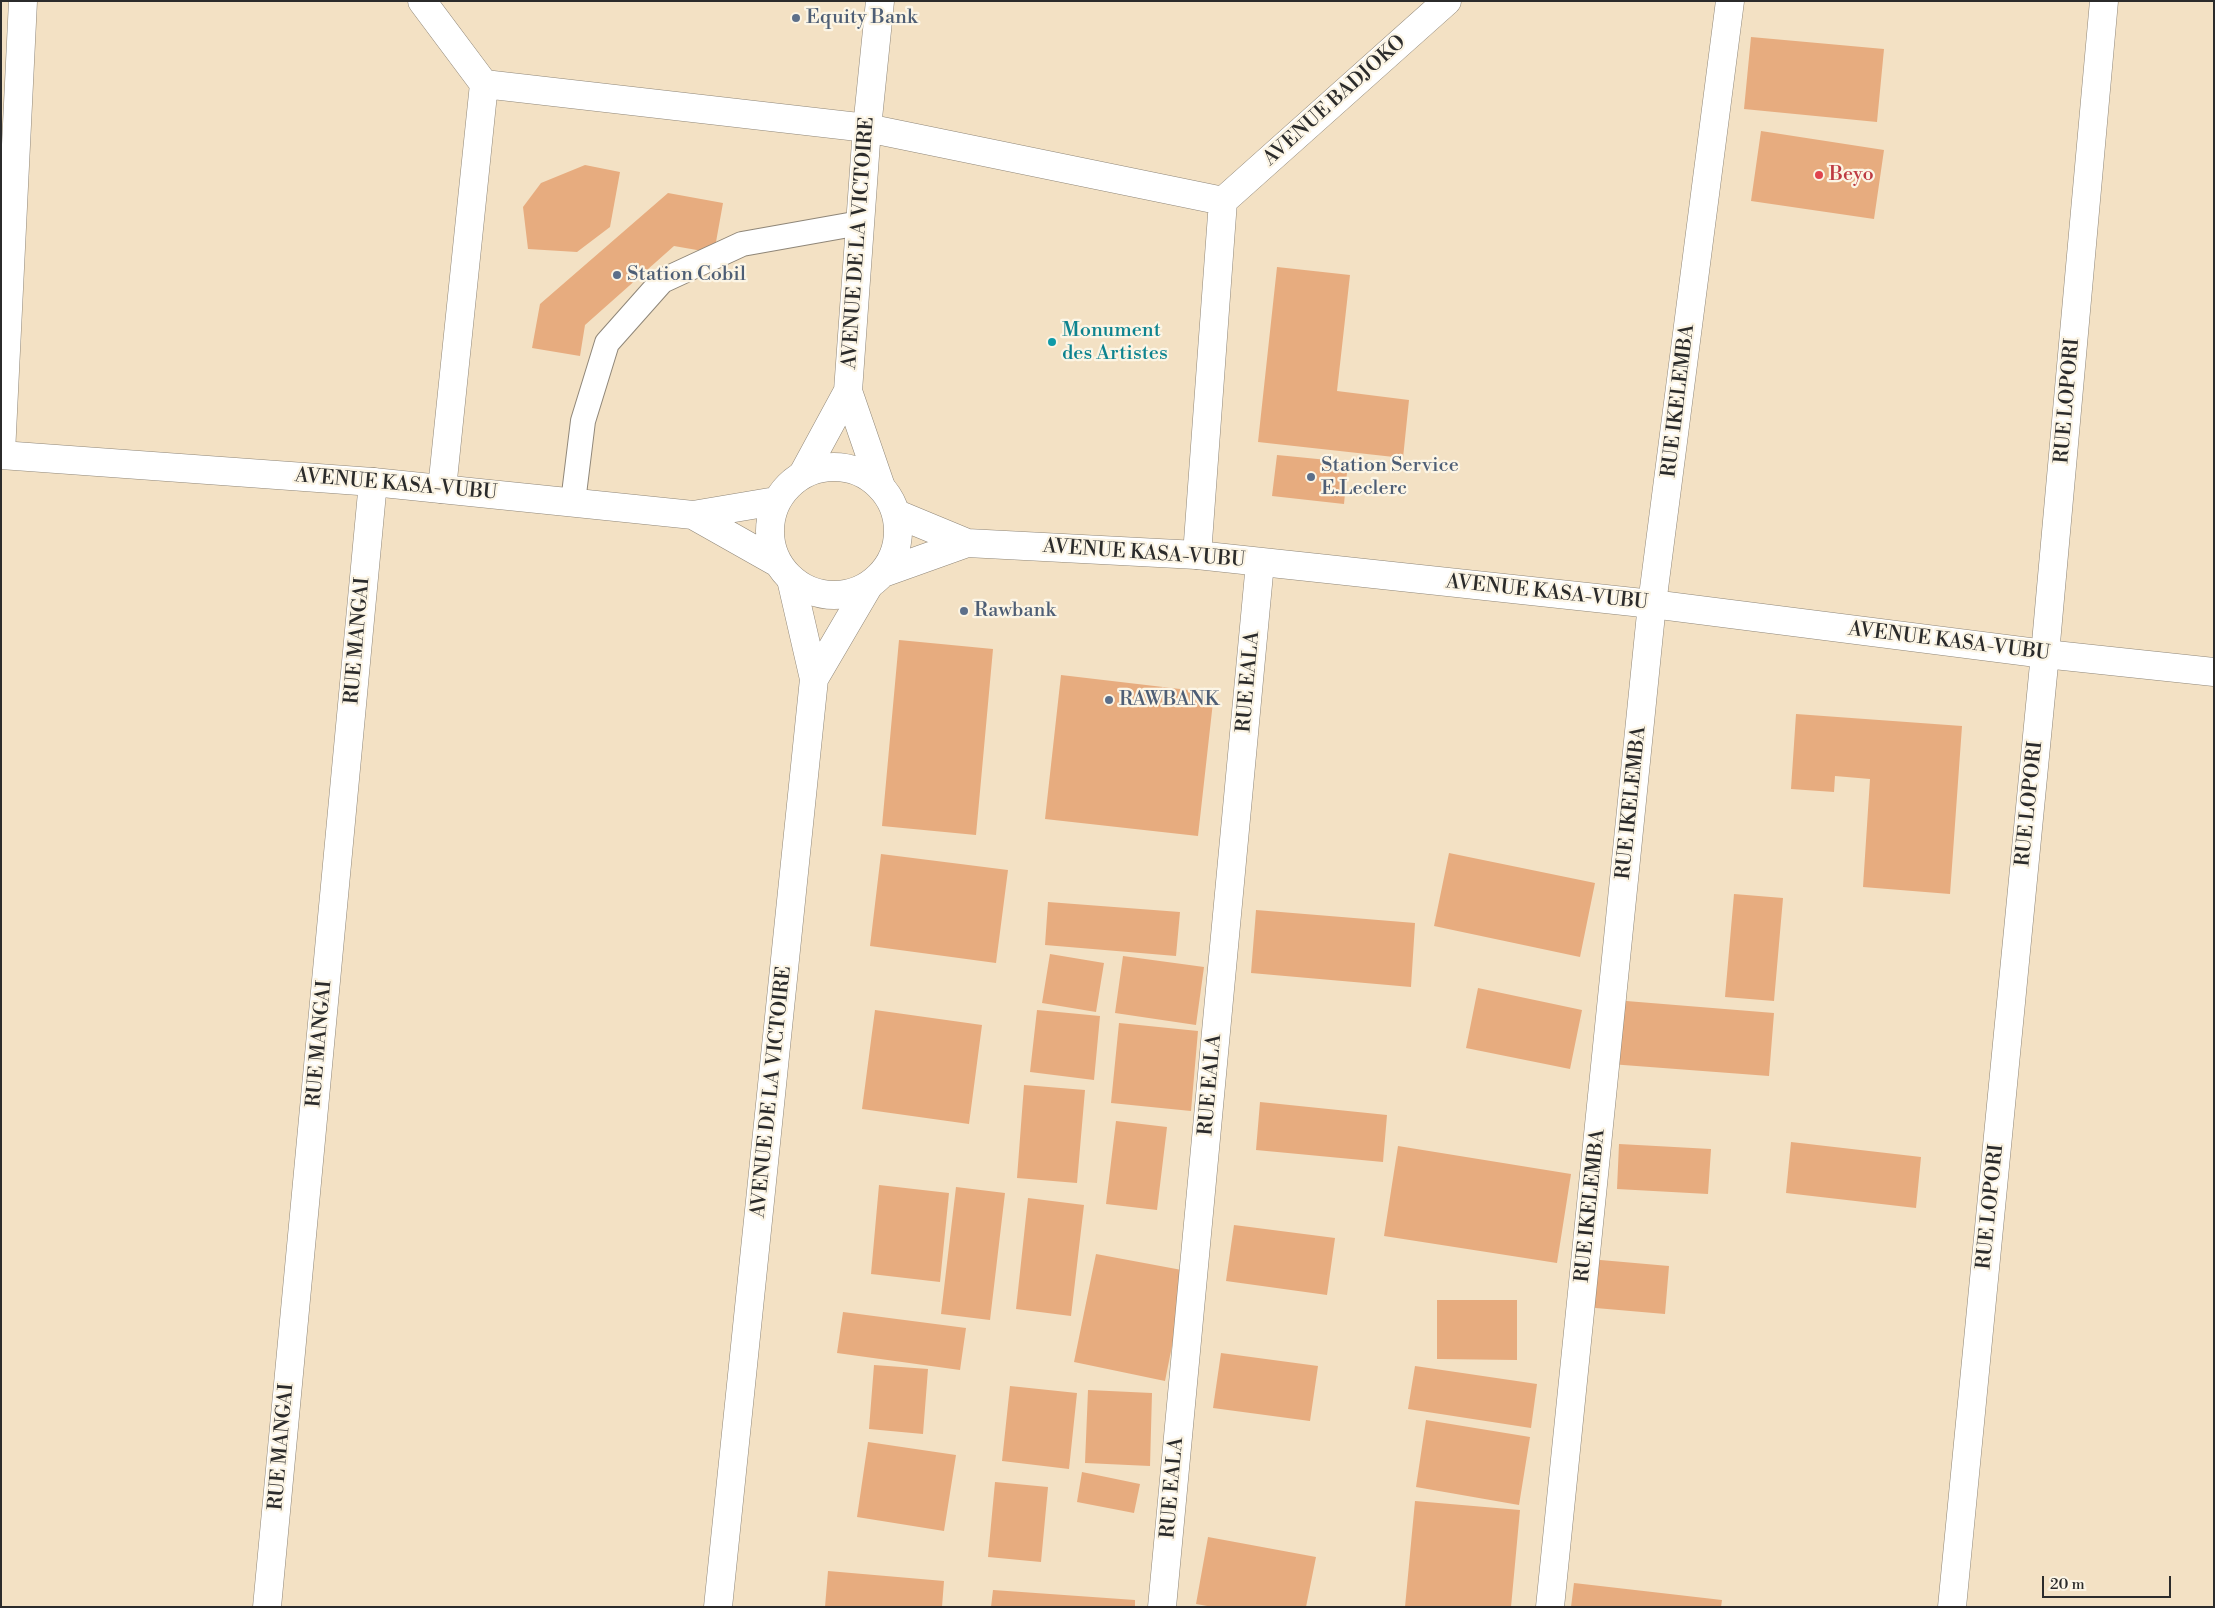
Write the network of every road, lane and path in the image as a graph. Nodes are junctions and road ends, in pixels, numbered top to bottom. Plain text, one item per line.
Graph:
1 (23, 1) edge
2 (422, 1) edge
3 (880, 1) edge
4 (1447, 1) edge
5 (2104, 1) edge
6 (1726, 5) edge
7 (484, 84) junction
8 (867, 128) junction
9 (1224, 201) junction
10 (860, 223) junction
11 (848, 391) junction
12 (1, 454) edge
13 (803, 474) junction
14 (373, 482) junction
15 (882, 487) junction
16 (442, 489) junction
17 (776, 501) junction
18 (573, 502) junction
19 (896, 514) junction
20 (693, 516) junction
21 (967, 543) junction
22 (1197, 555) junction
23 (1260, 563) junction
24 (784, 571) junction
25 (876, 580) junction
26 (1652, 604) junction
27 (2045, 654) junction
28 (2214, 672) edge
29 (814, 679) junction
30 (266, 1607) edge
31 (718, 1607) edge
32 (1162, 1607) edge
33 (1550, 1607) edge
34 (1952, 1607) edge

1 - 12 street
2 - 7 street
3 - 8 street, AVENUE DE LA VICTOIRE
4 - 9 street, AVENUE BADJOKO
5 - 27 street, RUE LOPORI
6 - 26 street, RUE IKELEMBA
7 - 8 street
7 - 16 street
8 - 9 street
8 - 10 street, AVENUE DE LA VICTOIRE
9 - 22 street
10 - 11 street, AVENUE DE LA VICTOIRE
10 - 18 lane
11 - 13 street, AVENUE DE LA VICTOIRE
11 - 15 street
12 - 14 street, AVENUE KASA-VUBU
13 - 15 street
13 - 17 street
14 - 16 street, AVENUE KASA-VUBU
14 - 30 street, RUE MANGAI
15 - 19 street
16 - 18 street, AVENUE KASA-VUBU
17 - 20 street
17 - 24 street
18 - 20 street, AVENUE KASA-VUBU
19 - 21 street
19 - 25 street
20 - 24 street, AVENUE KASA-VUBU
21 - 22 street, AVENUE KASA-VUBU
21 - 25 street, AVENUE KASA-VUBU
22 - 23 street, AVENUE KASA-VUBU
23 - 26 street, AVENUE KASA-VUBU
23 - 32 street, RUE EALA
24 - 25 street
24 - 29 street, AVENUE DE LA VICTOIRE
25 - 29 street
26 - 27 street, AVENUE KASA-VUBU
26 - 33 street, RUE IKELEMBA
27 - 28 street, AVENUE KASA-VUBU
27 - 34 street, RUE LOPORI
29 - 31 street, AVENUE DE LA VICTOIRE

